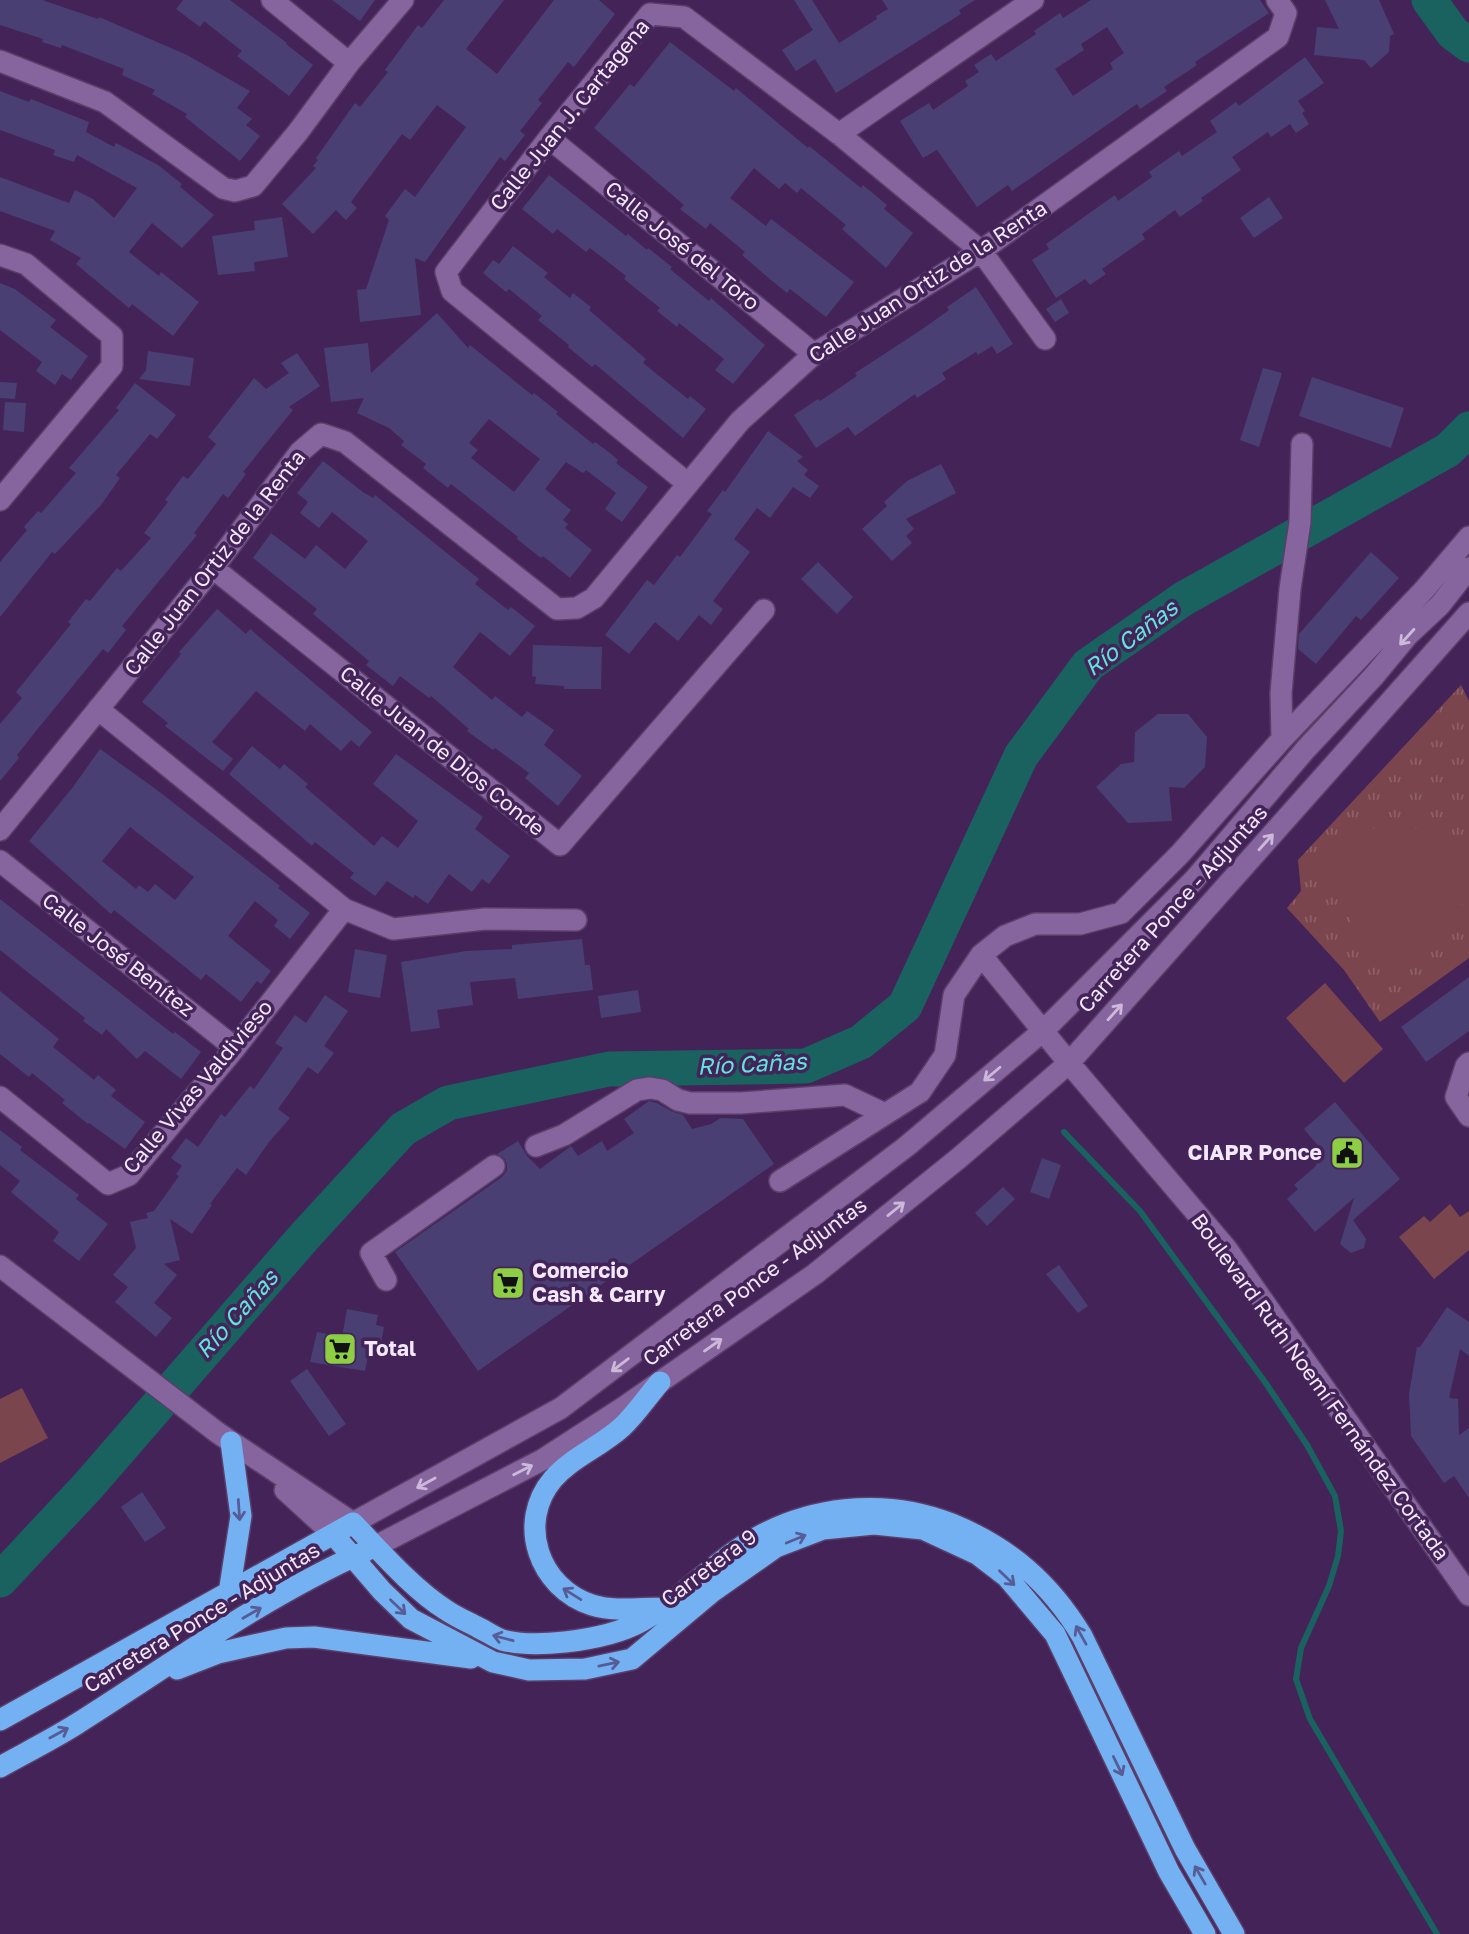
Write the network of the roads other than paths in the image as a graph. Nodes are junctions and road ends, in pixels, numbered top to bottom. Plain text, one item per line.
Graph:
1 (272, 0) edge
2 (403, 0) edge
3 (1033, 0) edge
4 (1277, 0) edge
5 (0, 61) edge
6 (349, 63) junction
7 (839, 134) junction
8 (549, 138) junction
9 (981, 251) junction
10 (0, 254) edge
11 (1045, 339) dead end
12 (814, 354) junction
13 (1302, 444) dead end
14 (687, 484) junction
15 (2, 495) edge
16 (1469, 537) edge
17 (213, 568) junction
18 (1469, 568) edge
19 (1432, 597) junction
20 (764, 610) dead end
21 (1466, 623) edge
22 (98, 709) junction
23 (1282, 739) junction
24 (0, 830) edge
25 (0, 861) edge
26 (344, 909) junction
27 (576, 920) dead end
28 (981, 955) junction
29 (1044, 1030) junction
30 (235, 1048) junction
31 (1069, 1063) junction
32 (1469, 1063) edge
33 (0, 1097) edge
34 (885, 1114) junction
35 (1469, 1115) edge
36 (536, 1146) dead end
37 (494, 1166) dead end
38 (779, 1181) dead end
39 (0, 1266) edge
40 (386, 1280) dead end
41 (660, 1382) junction
42 (231, 1442) junction
43 (353, 1523) junction
44 (333, 1534) junction
45 (376, 1546) junction
46 (353, 1557) junction
47 (229, 1593) junction
48 (1469, 1595) edge
49 (662, 1608) junction
50 (493, 1662) junction
51 (139, 1683) junction
52 (0, 1720) edge
53 (0, 1767) edge
54 (1205, 1934) edge
55 (1234, 1934) edge

1 - 6 street
2 - 6 street
3 - 7 street
4 - 9 street, Calle Juan Ortiz de la Renta
5 - 6 street
7 - 8 street, Calle Juan J. Cartagena
7 - 9 street, Calle Juan J. Cartagena
8 - 12 street, Calle José del Toro
8 - 14 street, Calle Juan J. Cartagena
9 - 11 street, Calle Juan J. Cartagena
9 - 12 street, Calle Juan Ortiz de la Renta
10 - 15 street
12 - 14 street, Calle Juan Ortiz de la Renta
13 - 23 street
14 - 17 street, Calle Juan Ortiz de la Renta
16 - 19 street
17 - 20 street, Calle Juan de Dios Conde
17 - 22 street, Calle Juan Ortiz de la Renta
18 - 19 street, Carretera Ponce - Adjuntas
19 - 21 street
19 - 23 street
19 -> 29 street, Carretera Ponce - Adjuntas
31 -> 21 street, Carretera Ponce - Adjuntas
22 - 24 street, Calle Juan Ortiz de la Renta
22 - 26 street
23 - 28 street
25 - 30 street, Calle José Benítez
26 - 27 street
26 - 30 street, Calle Vivas Valdivieso
28 - 29 street, Boulevard Ruth Noemí Fernández Cortada
28 - 34 street
29 - 31 street, Boulevard Ruth Noemí Fernández Cortada
29 -> 43 street, Carretera Ponce - Adjuntas
30 - 33 street, Calle Vivas Valdivieso
41 -> 31 street, Carretera Ponce - Adjuntas
31 - 48 street, Boulevard Ruth Noemí Fernández Cortada
32 - 35 street
34 - 36 street
34 - 38 street
37 - 40 street
39 - 42 street
45 -> 41 street, Carretera Ponce - Adjuntas
49 -> 41 highway
42 - 43 street
42 - 44 street
42 -> 47 highway
43 - 44 highway, Carretera Ponce - Adjuntas
43 - 45 highway
44 - 46 highway, Carretera 9
44 - 47 highway, Carretera Ponce - Adjuntas
45 - 46 highway, Carretera Ponce - Adjuntas
49 -> 45 highway
46 -> 50 highway, Carretera 9
51 -> 46 highway, Carretera Ponce - Adjuntas
47 - 52 highway, Carretera Ponce - Adjuntas
55 -> 49 highway
50 - 51 highway
50 -> 54 highway, Carretera 9
53 -> 51 highway, Carretera Ponce - Adjuntas

